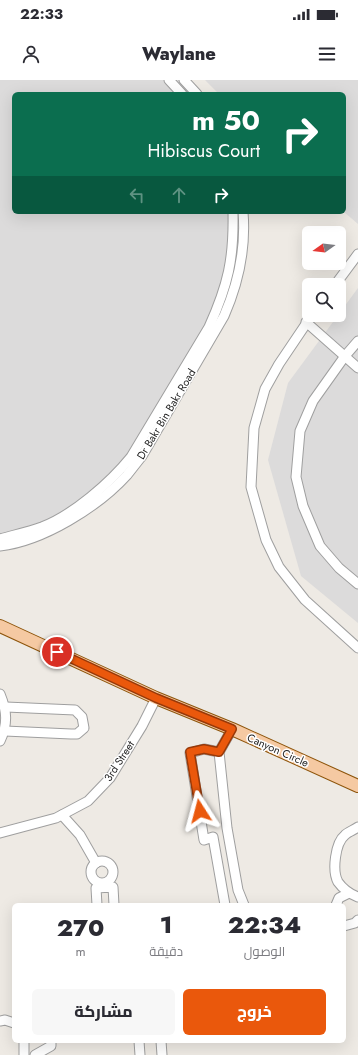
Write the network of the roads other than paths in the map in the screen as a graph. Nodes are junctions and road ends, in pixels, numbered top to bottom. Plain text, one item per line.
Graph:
1 (169, 80) edge
2 (184, 80) edge
3 (180, 92) edge
4 (195, 92) edge
5 (233, 214) edge
6 (243, 214) edge
7 (358, 254) edge
8 (339, 278) edge
9 (307, 322) edge
10 (312, 322) edge
11 (358, 341) edge
12 (345, 356) junction
13 (358, 368) edge
14 (0, 539) edge
15 (0, 546) edge
16 (358, 584) edge
17 (0, 626) edge
18 (358, 648) edge
19 (0, 694) edge
20 (156, 698) junction
21 (6, 707) junction
22 (232, 729) junction
23 (5, 731) junction
24 (0, 741) edge
25 (219, 752) junction
26 (358, 786) edge
27 (62, 815) junction
28 (358, 827) edge
29 (0, 833) edge
30 (96, 863) junction
31 (338, 882) junction
32 (103, 886) junction
33 (349, 893) junction
34 (358, 897) edge
35 (338, 901) edge
36 (97, 903) edge
37 (114, 903) edge
38 (225, 903) edge
39 (243, 903) edge
40 (358, 920) edge
41 (346, 925) edge
42 (0, 1021) edge
43 (12, 1022) edge
44 (24, 1043) edge
45 (51, 1043) edge
46 (139, 1043) edge
47 (161, 1043) edge
48 (24, 1055) edge
49 (35, 1055) edge
50 (140, 1055) edge
51 (162, 1055) edge

1 - 3 street
2 - 4 street
5 - 14 street
6 - 15 street, Dr Bakr Bin Bakr Road
7 - 8 street
9 - 18 street
10 - 12 street
11 - 12 street
12 - 13 street
12 - 16 street
17 - 20 main road, Canyon Circle
19 - 21 street
20 - 22 main road, Canyon Circle
20 - 27 street, 3rd Street
21 - 23 street
21 - 23 street
22 - 25 street
22 - 26 main road, Canyon Circle
23 - 24 street
25 - 38 street
25 - 39 street
27 - 29 street, 3rd Street
27 - 30 street
28 - 31 street
30 - 32 street
30 - 32 street
31 - 33 street
31 - 35 street
32 - 36 street
32 - 37 street
33 - 34 street
33 - 35 street
40 - 41 street
42 - 43 street
44 - 48 street
45 - 49 street
46 - 50 street
47 - 51 street

